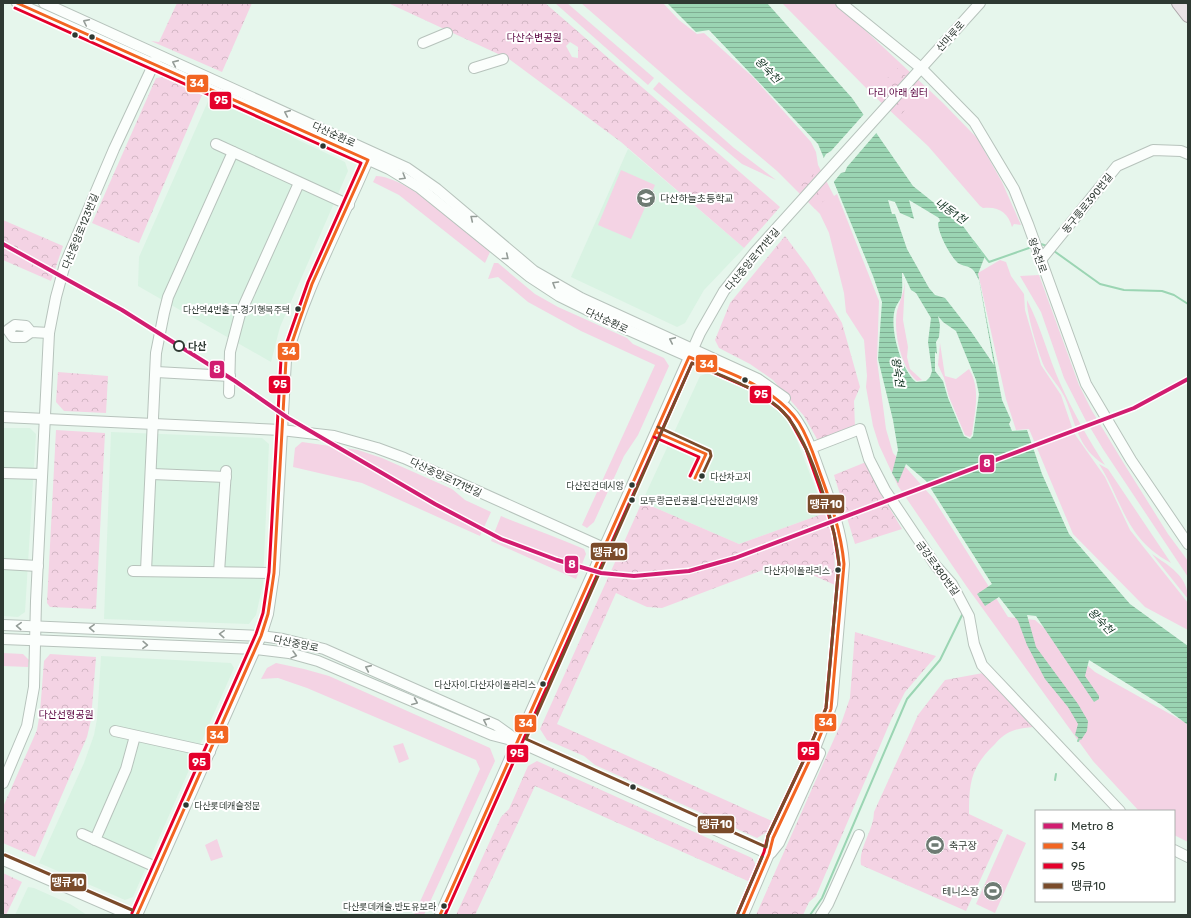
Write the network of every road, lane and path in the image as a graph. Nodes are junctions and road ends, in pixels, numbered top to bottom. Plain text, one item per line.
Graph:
1 (17, 3) edge
2 (44, 3) edge
3 (841, 3) edge
4 (980, 3) edge
5 (1178, 3) edge
6 (1188, 16) edge
7 (447, 33) dead end
8 (423, 43) dead end
9 (157, 55) junction
10 (503, 59) dead end
11 (153, 65) junction
12 (474, 68) dead end
13 (918, 71) junction
14 (216, 144) dead end
15 (233, 152) junction
16 (1188, 154) edge
17 (368, 160) junction
18 (299, 183) junction
19 (349, 205) junction
20 (1046, 253) junction
21 (31, 332) dead end
22 (49, 334) junction
23 (691, 353) junction
24 (156, 372) junction
25 (230, 376) junction
26 (229, 393) dead end
27 (3, 417) edge
28 (45, 419) junction
29 (154, 424) junction
30 (281, 430) junction
31 (813, 448) junction
32 (3, 473) edge
33 (42, 474) junction
34 (152, 474) junction
35 (1188, 544) edge
36 (604, 548) junction
37 (3, 564) edge
38 (38, 566) junction
39 (133, 571) dead end
40 (146, 571) junction
41 (219, 572) junction
42 (274, 573) junction
43 (3, 625) edge
44 (36, 626) junction
45 (261, 636) junction
46 (3, 639) edge
47 (36, 641) junction
48 (256, 649) junction
49 (115, 731) dead end
50 (135, 736) junction
51 (519, 742) junction
52 (210, 752) junction
53 (3, 783) edge
54 (1119, 810) edge
55 (82, 834) dead end
56 (859, 835) dead end
57 (95, 840) junction
58 (1175, 851) edge
59 (769, 854) junction
60 (1188, 858) edge
61 (3, 860) edge
62 (158, 868) junction
63 (130, 915) edge
64 (137, 915) edge
65 (440, 915) edge
66 (743, 915) edge
67 (821, 915) edge

1 - 11 street, 다산순환로
9 -> 2 street, 다산순환로
3 - 13 street, 왕숙천로
4 - 13 street, 산마루로
5 - 6 main road
7 - 8 street
9 - 11 street, 다산중앙로123번길
23 -> 9 street, 다산순환로
10 - 12 street
11 - 17 street, 다산순환로
11 - 22 street, 다산중앙로123번길
13 - 20 street, 왕숙천로
13 - 23 street, 다산중앙로171번길
14 - 15 street
15 - 18 street
15 - 24 street
16 - 20 street, 동구릉로390번길
17 - 19 street
17 -> 23 street, 다산순환로
18 - 19 street
18 - 25 street
19 - 30 street
20 - 35 street, 왕숙천로
21 - 22 street
22 - 28 street, 다산중앙로123번길
23 - 31 street, 다산순환로
23 - 36 street, 다산중앙로171번길
24 - 25 street
24 - 29 street
25 - 26 street
27 - 28 street
28 - 29 street
28 - 33 street, 다산중앙로123번길
29 - 30 street
29 - 34 street
30 - 36 street, 다산중앙로171번길
30 - 42 street
31 - 54 street, 금강로380번길
31 - 59 street, 다산순환로
32 - 33 street
33 - 38 street, 다산중앙로123번길
34 - 40 street
34 - 41 street
36 - 51 street, 다산중앙로171번길
37 - 38 street
38 - 44 street, 다산중앙로123번길
39 - 40 street
40 - 41 street
41 - 42 street
42 - 45 street
44 -> 43 street, 다산중앙로
45 -> 44 street, 다산중앙로
44 - 47 street, 다산중앙로123번길
45 - 48 street
51 -> 45 street, 다산중앙로
46 - 47 street, 다산중앙로
47 -> 48 street, 다산중앙로
47 - 53 street, 다산중앙로123번길
48 -> 51 street, 다산중앙로
48 - 52 street
49 - 50 street
50 - 52 street
50 - 57 street
51 - 59 street, 다산중앙로
51 - 65 street, 다산중앙로171번길
52 - 62 street
55 - 57 street
56 - 67 street
57 - 62 street
58 - 60 street
59 - 66 street, 다산순환로
61 - 63 street
62 - 64 street

